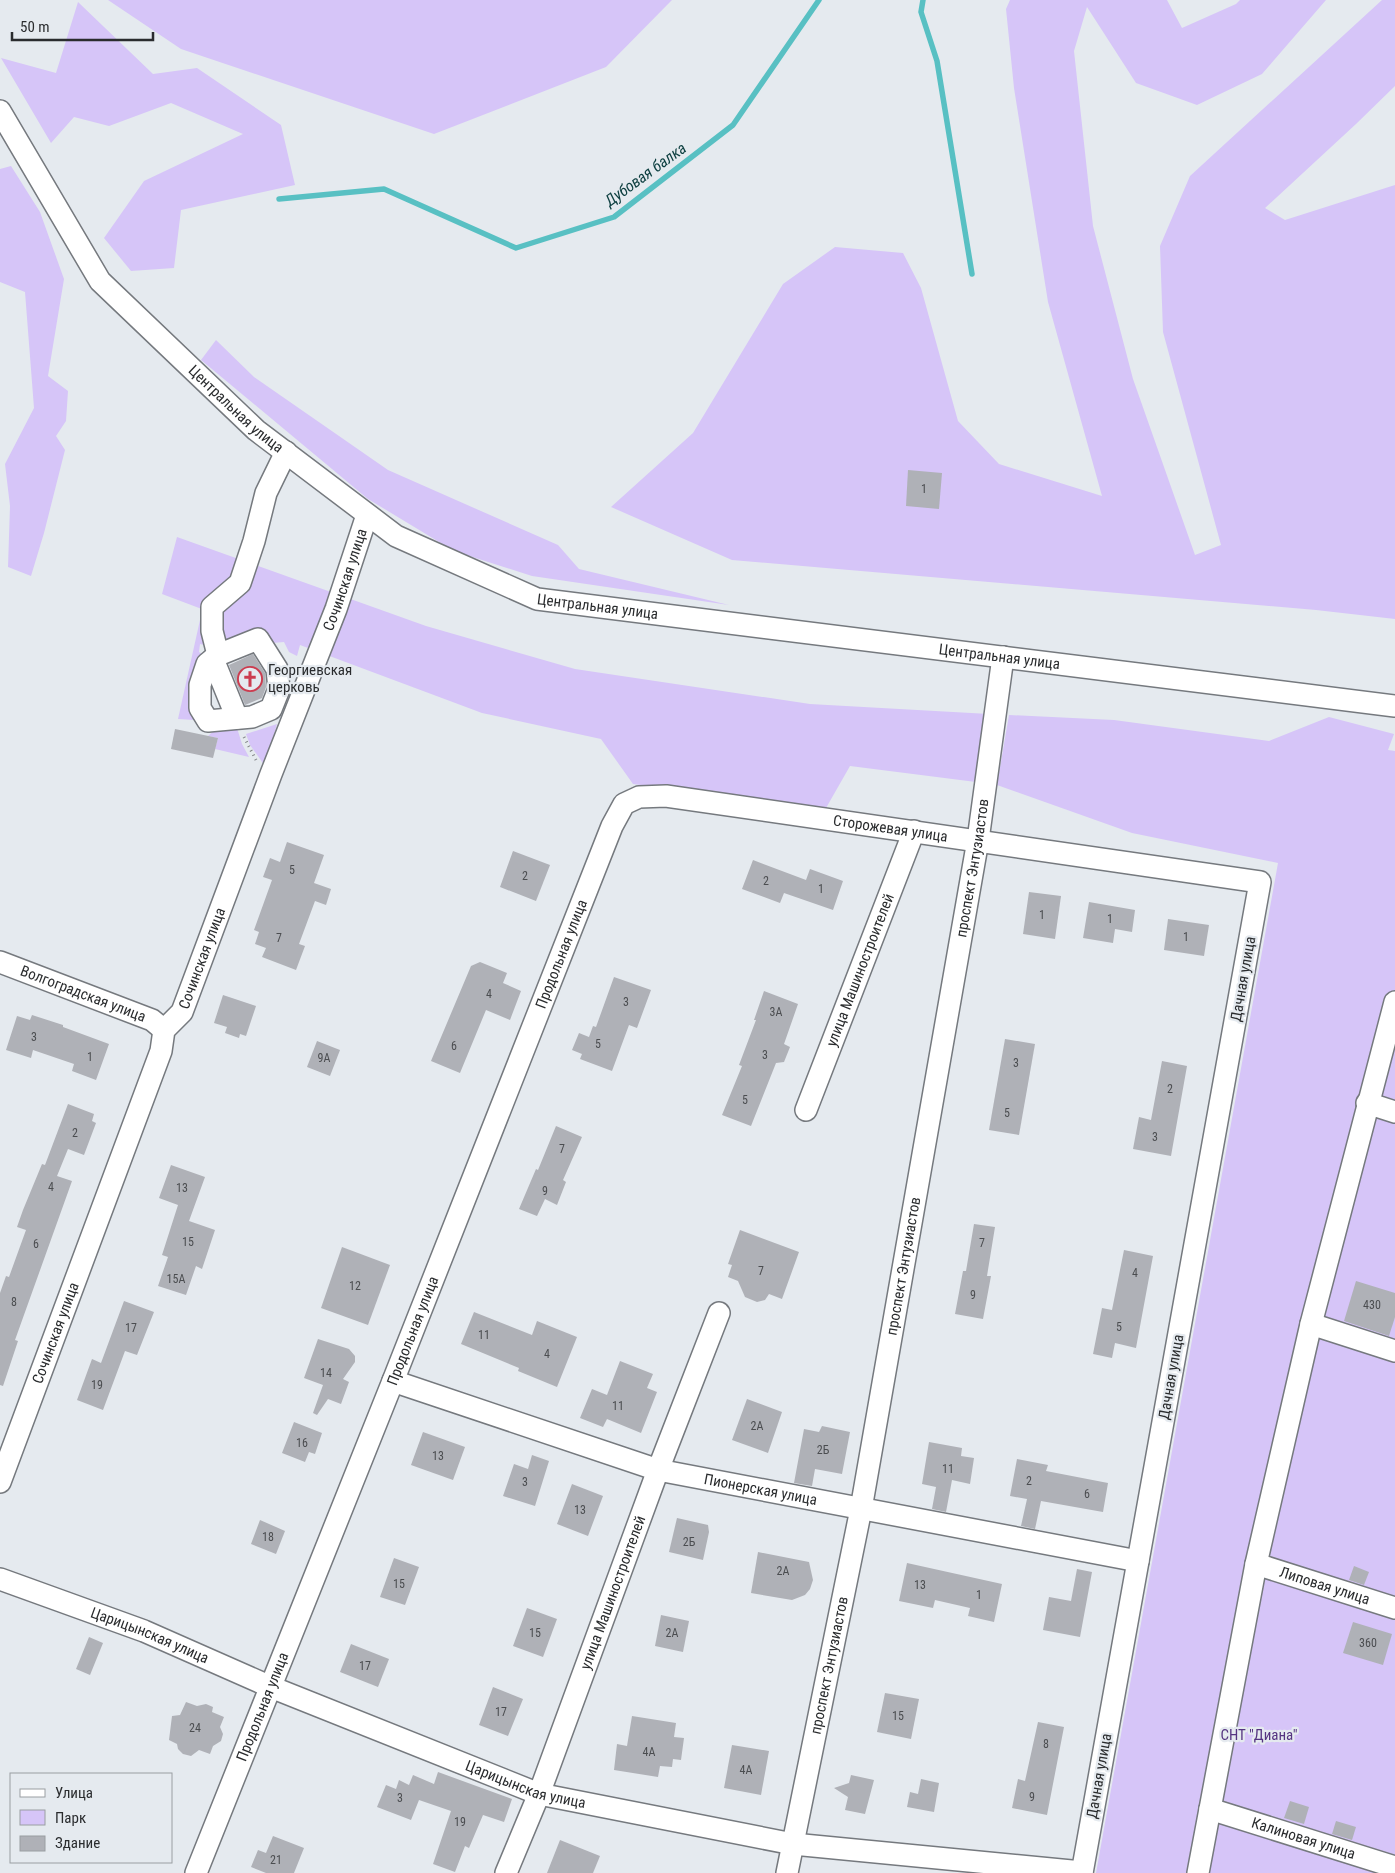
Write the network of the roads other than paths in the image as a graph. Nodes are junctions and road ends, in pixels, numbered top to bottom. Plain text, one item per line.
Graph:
1 (2, 122) edge
2 (286, 452) junction
3 (367, 515) junction
4 (216, 657) junction
5 (1003, 657) junction
6 (1395, 706) edge
7 (237, 718) junction
8 (639, 797) joint
9 (914, 831) junction
10 (978, 840) junction
11 (1260, 882) joint
12 (0, 962) edge
13 (1395, 1002) edge
14 (164, 1030) junction
15 (1367, 1103) junction
16 (806, 1110) dead end
17 (1395, 1112) edge
18 (719, 1313) dead end
19 (1310, 1324) junction
20 (1395, 1350) edge
21 (393, 1381) junction
22 (658, 1470) junction
23 (0, 1482) edge
24 (861, 1509) junction
25 (1138, 1561) junction
26 (1256, 1564) junction
27 (0, 1580) edge
28 (1395, 1608) edge
29 (271, 1687) junction
30 (539, 1794) junction
31 (1210, 1809) junction
32 (793, 1844) junction
33 (1395, 1867) edge
34 (1082, 1872) edge
35 (196, 1873) edge
36 (506, 1873) edge
37 (787, 1873) edge
38 (1198, 1873) edge

1 - 2 street, Центральная улица
2 - 3 street, Центральная улица
2 - 4 street
3 - 5 street, Центральная улица
3 - 14 street, Сочинская улица
4 - 7 street
4 - 7 street
4 - 7 street
5 - 6 street, Центральная улица
5 - 10 street, проспект Энтузиастов
8 - 9 street, Сторожевая улица
8 - 21 street, Продольная улица
9 - 10 street, Сторожевая улица
9 - 16 street, улица Машиностроителей
10 - 11 street, Сторожевая улица
10 - 24 street, проспект Энтузиастов
11 - 25 street, Дачная улица
12 - 14 street, Волгоградская улица
13 - 15 street
14 - 23 street, Сочинская улица
15 - 17 street
15 - 19 street
18 - 22 street, улица Машиностроителей
19 - 20 street
19 - 26 street
21 - 22 street, Пионерская улица
21 - 29 street, Продольная улица
22 - 24 street, Пионерская улица
22 - 30 street, улица Машиностроителей
24 - 25 street, Пионерская улица
24 - 32 street, проспект Энтузиастов
25 - 34 street, Дачная улица
26 - 28 street, Липовая улица
26 - 31 street
27 - 29 street, Царицынская улица
29 - 30 street, Царицынская улица
29 - 35 street, Продольная улица
30 - 32 street, Царицынская улица
30 - 36 street, улица Машиностроителей
31 - 33 street, Калиновая улица
31 - 38 street
32 - 34 street, Царицынская улица
32 - 37 street, проспект Энтузиастов

